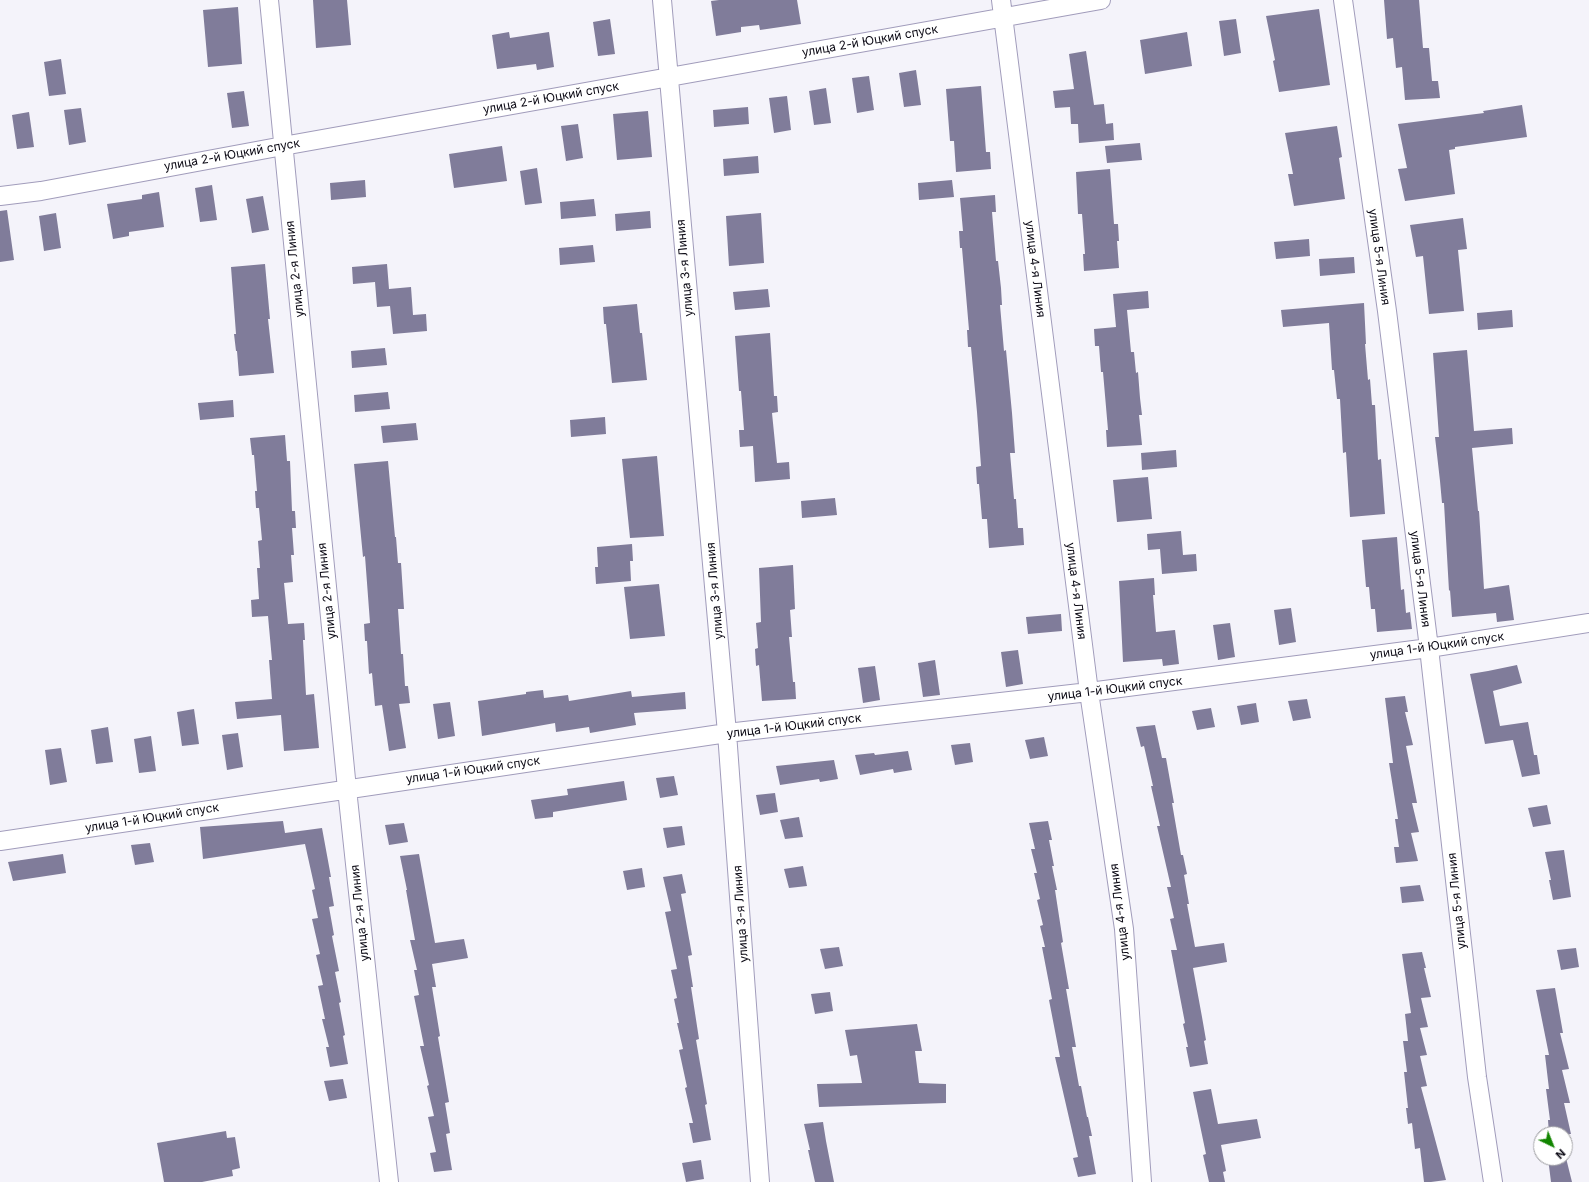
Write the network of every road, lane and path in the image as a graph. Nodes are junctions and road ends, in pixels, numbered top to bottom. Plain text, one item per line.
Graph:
1 (269, 0) edge
2 (662, 0) edge
3 (1101, 0) edge
4 (1343, 0) edge
5 (1002, 8) edge
6 (668, 78) junction
7 (283, 146) junction
8 (0, 196) edge
9 (1589, 623) edge
10 (1429, 648) junction
11 (1089, 692) junction
12 (727, 733) junction
13 (347, 789) junction
14 (0, 841) edge
15 (389, 1182) edge
16 (760, 1182) edge
17 (1142, 1182) edge
18 (1493, 1182) edge

1 - 7 street, улица 2-я Линия
2 - 6 street, улица 3-я Линия
3 - 5 street, улица 2-й Юцкий спуск
4 - 10 street, улица 5-я Линия
5 - 6 street, улица 2-й Юцкий спуск
5 - 11 street, улица 4-я Линия
6 - 7 street, улица 2-й Юцкий спуск
6 - 12 street, улица 3-я Линия
7 - 8 street, улица 2-й Юцкий спуск
7 - 13 street, улица 2-я Линия
9 - 10 street, улица 1-й Юцкий спуск
10 - 11 street, улица 1-й Юцкий спуск
10 - 18 street, улица 5-я Линия
11 - 12 street, улица 1-й Юцкий спуск
11 - 17 street, улица 4-я Линия
12 - 13 street, улица 1-й Юцкий спуск
12 - 16 street, улица 3-я Линия
13 - 14 street, улица 1-й Юцкий спуск
13 - 15 street, улица 2-я Линия

